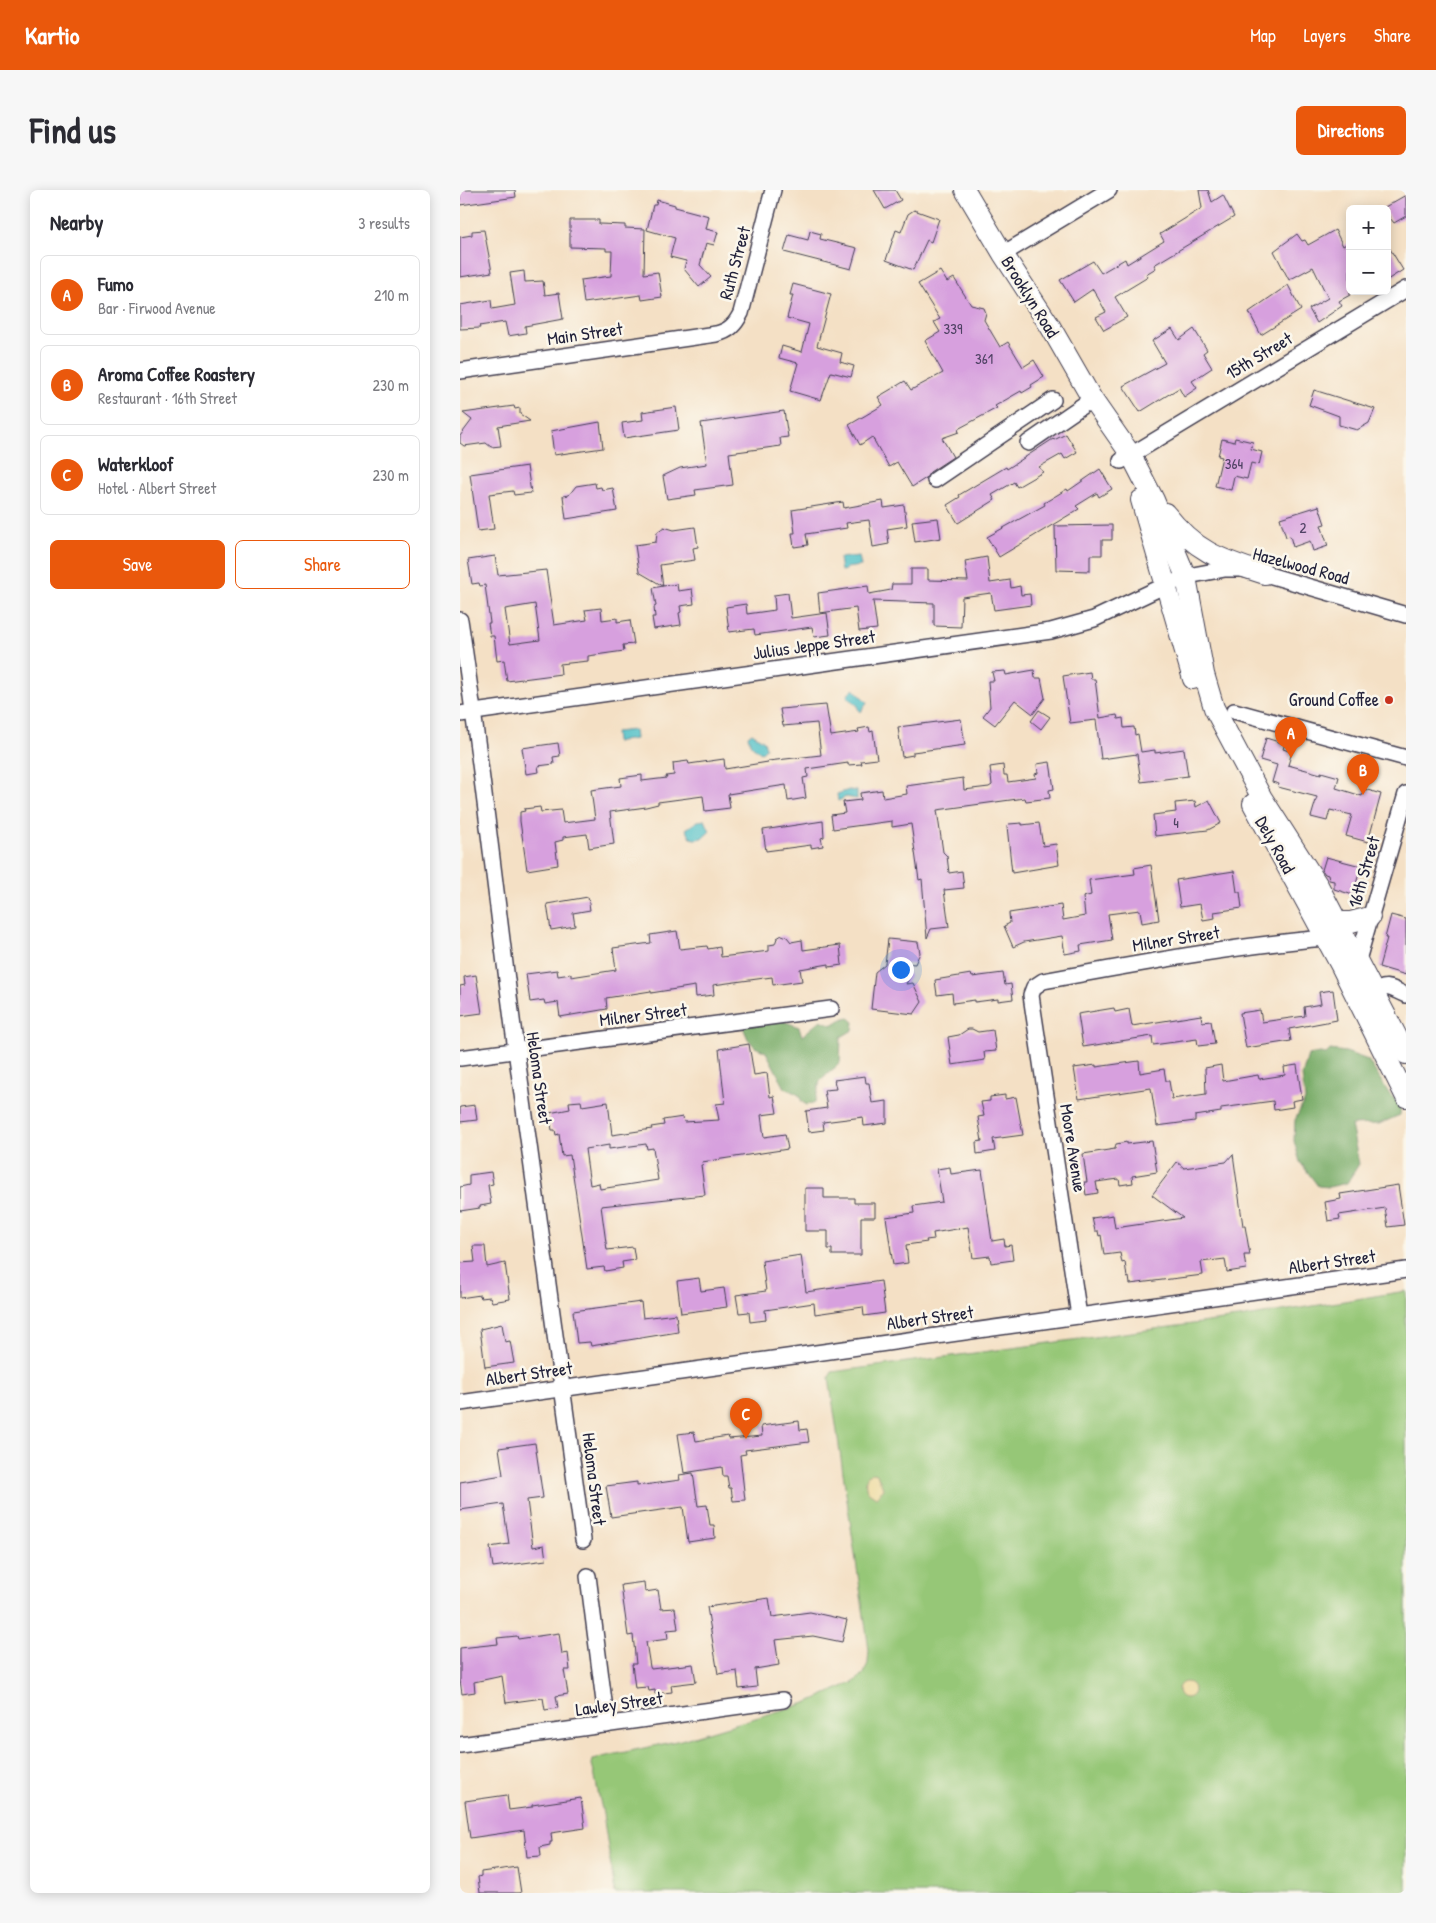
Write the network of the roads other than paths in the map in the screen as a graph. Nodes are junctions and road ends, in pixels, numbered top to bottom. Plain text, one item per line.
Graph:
1 (773, 190) edge
2 (965, 190) edge
3 (1109, 190) edge
4 (1003, 254) junction
5 (1406, 289) edge
6 (716, 334) joint
7 (460, 371) edge
8 (1053, 400) dead end
9 (1094, 402) junction
10 (1026, 419) junction
11 (1126, 458) junction
12 (935, 480) dead end
13 (1154, 500) junction
14 (1265, 574) junction
15 (1186, 577) junction
16 (1166, 585) junction
17 (1406, 615) edge
18 (460, 620) edge
19 (1234, 711) dead end
20 (467, 713) edge
21 (1406, 758) edge
22 (1406, 794) edge
23 (1370, 917) junction
24 (1338, 922) junction
25 (1326, 938) junction
26 (1358, 960) junction
27 (1034, 987) joint
28 (1375, 993) junction
29 (1406, 996) edge
30 (831, 1010) dead end
31 (1387, 1017) junction
32 (1374, 1032) junction
33 (516, 1050) junction
34 (1406, 1054) edge
35 (460, 1058) edge
36 (1406, 1097) edge
37 (1406, 1270) edge
38 (1079, 1316) junction
39 (564, 1388) junction
40 (460, 1403) edge
41 (582, 1540) dead end
42 (588, 1576) dead end
43 (784, 1700) dead end
44 (607, 1725) junction
45 (460, 1745) edge

1 - 6 street, Ruth Street
2 - 4 main road, Brooklyn Road
3 - 4 street
4 - 9 main road, Brooklyn Road
5 - 11 street, 15th Street
6 - 7 street, Main Street
8 - 10 street
9 - 10 street
9 - 11 main road, Brooklyn Road
10 - 12 street
11 - 13 main road, Brooklyn Road
11 - 16 main road, Brooklyn Road
13 - 14 main road
13 - 15 main road, Brooklyn Road
14 - 15 street, Hazelwood Road
14 - 17 street, Hazelwood Road
15 - 16 street, Hazelwood Road
15 - 24 main road, Dely Road
16 - 20 street, Julius Jeppe Street
16 - 25 main road, Dely Road
18 - 20 street, Heloma Street
19 - 21 street
20 - 33 street, Heloma Street
22 - 23 street, 16th Street
23 - 24 main road
23 - 26 street, 16th Street
24 - 26 main road, Dely Road
25 - 27 street, Milner Street
25 - 32 main road, Dely Road
26 - 28 main road, Dely Road
26 - 32 main road
27 - 38 street, Moore Avenue
28 - 29 street
28 - 31 main road, Dely Road
29 - 31 street
30 - 33 street, Milner Street
31 - 34 main road, Dely Road
32 - 36 main road, Dely Road
33 - 35 street, Milner Street
33 - 39 street, Heloma Street
37 - 38 street, Albert Street
38 - 39 street, Albert Street
39 - 40 street, Albert Street
39 - 41 street, Heloma Street
42 - 44 street
43 - 44 street, Lawley Street
44 - 45 street, Lawley Street

